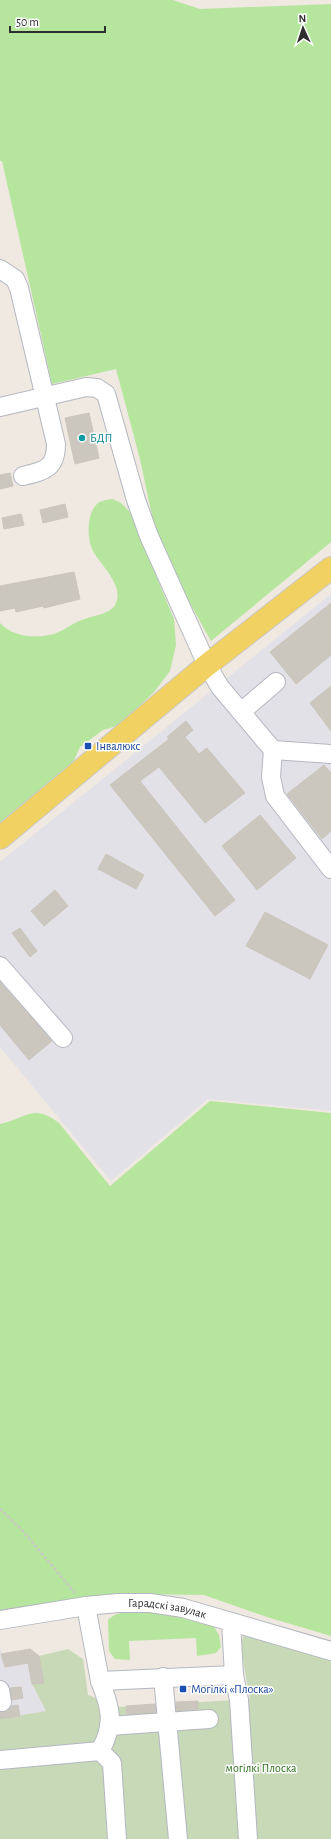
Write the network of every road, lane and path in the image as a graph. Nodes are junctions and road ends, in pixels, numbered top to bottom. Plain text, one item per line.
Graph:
1 (0, 269) edge
2 (45, 397) junction
3 (0, 408) edge
4 (23, 476) dead end
5 (331, 568) edge
6 (207, 665) junction
7 (276, 682) dead end
8 (241, 712) junction
9 (273, 750) junction
10 (331, 754) edge
11 (0, 838) edge
12 (331, 869) edge
13 (0, 966) edge
14 (63, 1038) dead end
15 (0, 1508) edge
16 (86, 1606) junction
17 (0, 1620) edge
18 (231, 1622) junction
19 (331, 1651) edge
20 (234, 1675) junction
21 (163, 1677) junction
22 (100, 1681) junction
23 (209, 1719) dead end
24 (167, 1722) junction
25 (109, 1726) junction
26 (100, 1751) junction
27 (0, 1760) edge
28 (117, 1839) edge
29 (178, 1839) edge
30 (248, 1839) edge

1 - 2 street
2 - 3 street
2 - 4 street
2 - 6 street
5 - 6 main road
6 - 8 street
6 - 11 main road
7 - 8 street
8 - 9 street
9 - 10 street
9 - 12 street
13 - 14 street
15 - 16 path
16 - 17 street, Гарадскі завулак
16 - 18 street, Гарадскі завулак
16 - 22 street
18 - 19 street, Гарадскі завулак
18 - 20 street
20 - 21 street
20 - 30 street
21 - 22 street
21 - 24 street
22 - 25 street
23 - 24 street
24 - 25 street
24 - 29 street
25 - 26 street
26 - 27 street
26 - 28 street

